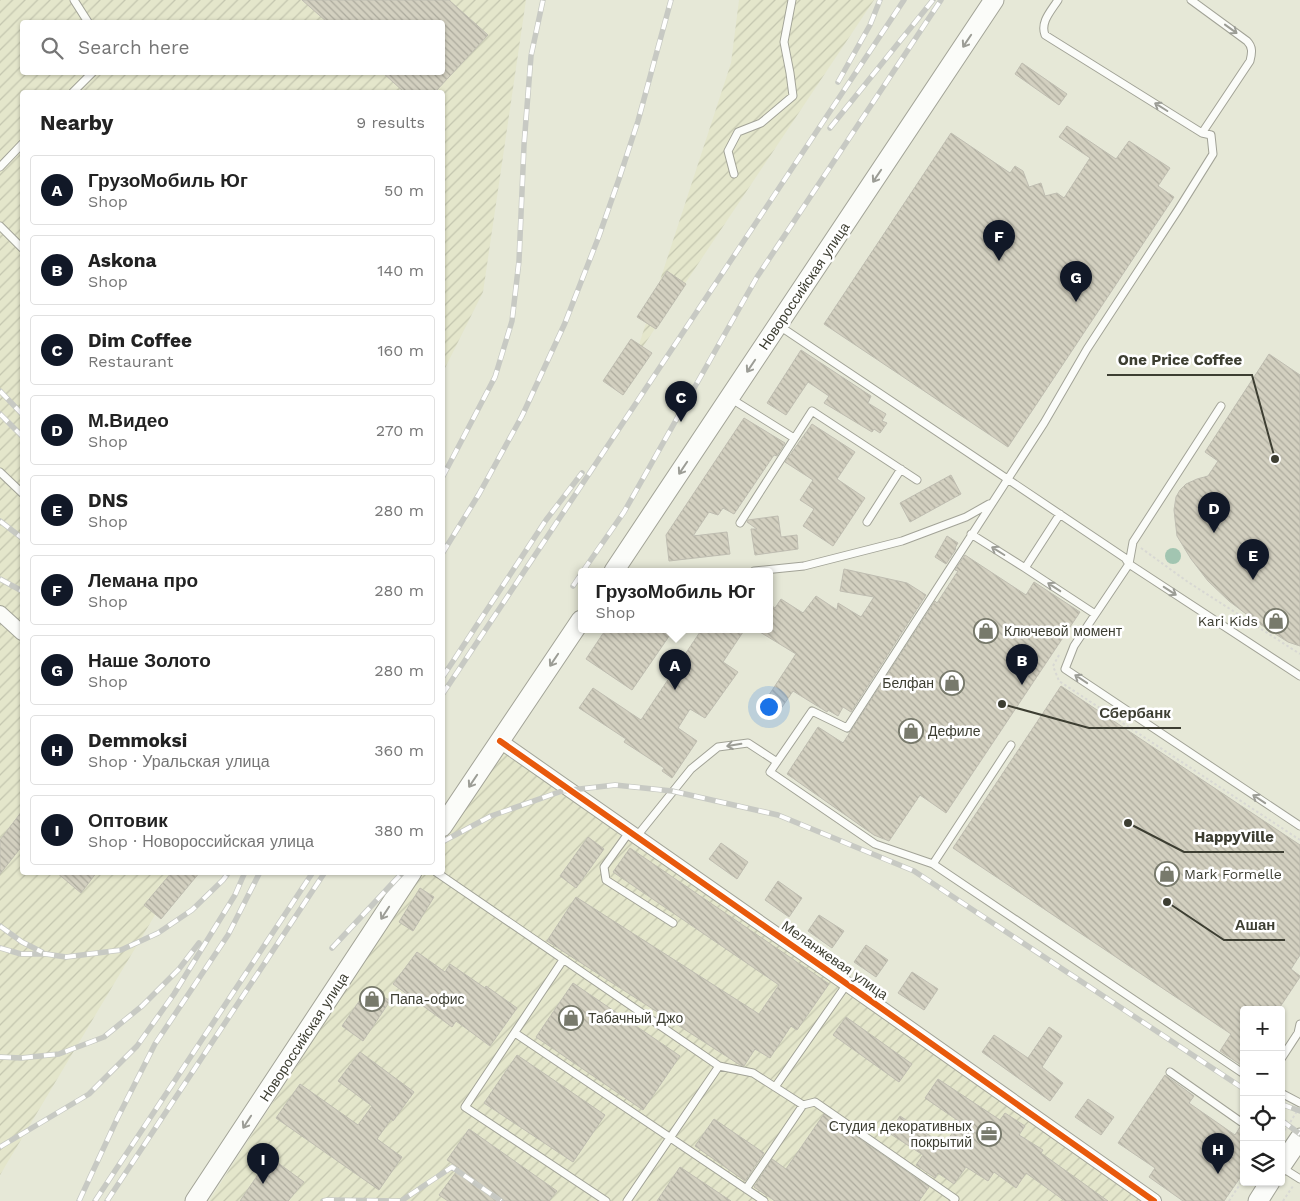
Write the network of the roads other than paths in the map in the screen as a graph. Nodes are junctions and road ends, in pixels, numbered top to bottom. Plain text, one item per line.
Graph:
1 (74, 0) edge
2 (792, 0) edge
3 (994, 0) edge
4 (1058, 0) edge
5 (1192, 0) edge
6 (87, 20) edge
7 (89, 75) edge
8 (75, 90) edge
9 (1202, 133) junction
10 (20, 146) edge
11 (0, 167) edge
12 (734, 174) dead end
13 (0, 226) edge
14 (20, 246) edge
15 (778, 325) junction
16 (730, 398) junction
17 (1221, 406) dead end
18 (794, 438) junction
19 (901, 469) junction
20 (0, 472) edge
21 (1008, 478) junction
22 (917, 480) dead end
23 (20, 491) edge
24 (992, 502) junction
25 (1060, 514) junction
26 (740, 522) dead end
27 (867, 522) dead end
28 (971, 534) junction
29 (1129, 564) junction
30 (616, 568) edge
31 (1025, 568) junction
32 (773, 569) edge
33 (0, 613) edge
34 (1095, 614) junction
35 (578, 624) edge
36 (19, 627) edge
37 (1300, 676) edge
38 (500, 741) junction
39 (1012, 744) dead end
40 (777, 762) junction
41 (445, 823) edge
42 (1300, 826) edge
43 (634, 834) junction
44 (933, 864) junction
45 (410, 875) edge
46 (440, 875) edge
47 (673, 923) dead end
48 (563, 960) junction
49 (848, 984) junction
50 (1300, 1024) edge
51 (515, 1033) junction
52 (1285, 1053) edge
53 (719, 1066) junction
54 (1240, 1071) edge
55 (1170, 1072) dead end
56 (776, 1087) junction
57 (1285, 1095) edge
58 (1300, 1103) edge
59 (803, 1105) junction
60 (1240, 1121) edge
61 (670, 1138) junction
62 (1300, 1138) edge
63 (1285, 1157) edge
64 (1285, 1161) edge
65 (1299, 1178) edge
66 (1267, 1186) edge
67 (746, 1189) junction
68 (195, 1201) edge
69 (606, 1201) edge
70 (627, 1201) edge
71 (764, 1201) edge
72 (954, 1201) edge
73 (1154, 1201) edge
74 (1258, 1201) edge

1 - 6 lane
2 - 12 lane
3 -> 15 main road, Новороссийская улица
9 -> 4 lane
5 -> 9 lane
7 - 8 lane
9 - 21 lane
10 - 11 lane
13 - 14 lane
15 -> 16 main road, Новороссийская улица
15 - 21 lane
16 - 18 lane
16 -> 30 main road, Новороссийская улица
17 - 29 lane
18 - 19 lane
18 - 26 lane
19 - 22 lane
19 - 27 lane
20 - 23 lane
21 - 24 lane
21 - 25 lane
24 - 28 lane
24 - 32 lane
25 - 29 lane
25 - 31 lane
31 -> 28 lane
28 - 40 lane
29 - 34 lane
29 -> 37 lane
34 -> 31 lane
33 - 36 street
42 -> 34 lane
35 -> 38 main road
38 -> 41 main road
38 - 43 street, Меланжевая улица
39 - 44 lane
40 -> 43 lane
40 - 44 lane
43 - 47 lane
43 - 49 street, Меланжевая улица
44 - 54 lane
45 -> 68 main road, Новороссийская улица
46 - 48 lane
48 - 51 lane
48 - 53 lane
49 - 56 lane
49 - 73 street, Меланжевая улица
50 - 52 lane
51 - 61 lane
51 - 69 lane
53 - 56 lane
53 - 61 lane
55 - 60 lane
56 - 59 lane
57 - 58 lane
59 - 67 lane
59 - 72 lane
61 - 67 lane
61 - 70 lane
62 - 63 main road
64 - 65 lane
66 - 74 main road
67 - 71 lane

